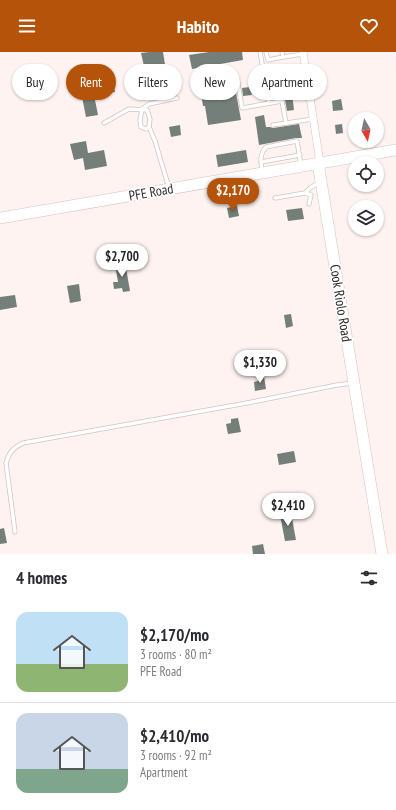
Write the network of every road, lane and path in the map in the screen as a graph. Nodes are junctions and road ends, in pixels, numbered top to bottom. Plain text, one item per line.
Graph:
1 (260, 52) edge
2 (266, 52) edge
3 (282, 52) edge
4 (303, 53) edge
5 (283, 57) junction
6 (240, 96) edge
7 (168, 100) edge
8 (269, 103) junction
9 (142, 109) junction
10 (313, 119) junction
11 (104, 123) dead end
12 (286, 123) junction
13 (273, 125) dead end
14 (149, 127) junction
15 (396, 150) edge
16 (301, 161) junction
17 (318, 163) junction
18 (262, 168) junction
19 (321, 181) junction
20 (170, 189) junction
21 (305, 193) junction
22 (275, 198) dead end
23 (309, 204) dead end
24 (0, 218) edge
25 (354, 383) junction
26 (14, 532) dead end
27 (382, 554) edge

1 - 8 lane
2 - 5 lane
3 - 5 lane
4 - 5 lane
4 - 10 street, Cook Riolo Road
6 - 8 lane
7 - 9 lane
8 - 12 lane
9 - 11 lane
9 - 14 lane
9 - 14 lane
10 - 12 lane
10 - 17 street, Cook Riolo Road
12 - 13 lane
14 - 20 lane
15 - 17 main road, PFE Road
16 - 17 main road, PFE Road
16 - 18 main road, PFE Road
16 - 18 lane
17 - 19 main road, Cook Riolo Road
18 - 20 main road, PFE Road
19 - 21 lane
19 - 25 main road, Cook Riolo Road
20 - 24 main road, PFE Road
21 - 22 lane
21 - 23 lane
25 - 26 lane
25 - 27 main road, Cook Riolo Road

